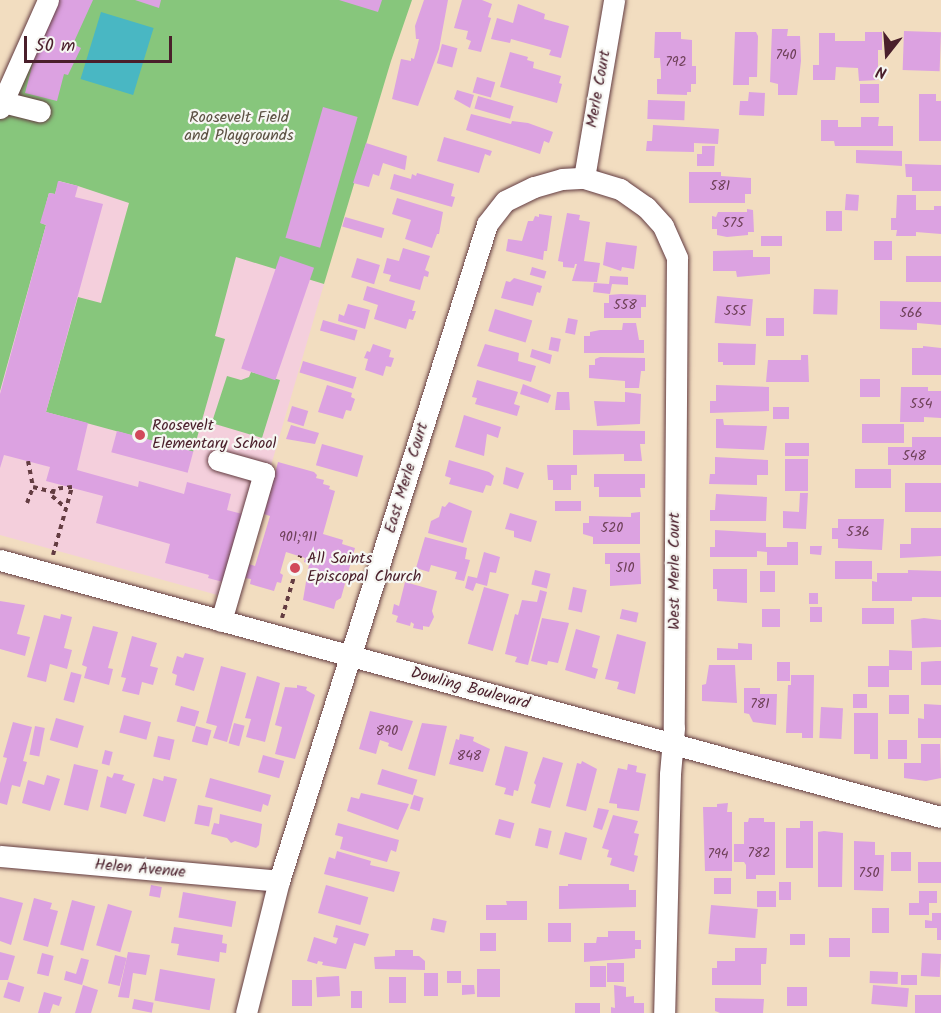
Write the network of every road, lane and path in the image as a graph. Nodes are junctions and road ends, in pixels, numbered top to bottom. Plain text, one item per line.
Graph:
1 (48, 0) edge
2 (614, 0) edge
3 (2, 105) edge
4 (40, 111) dead end
5 (584, 178) junction
6 (218, 460) dead end
7 (28, 461) dead end
8 (33, 487) junction
9 (53, 492) junction
10 (27, 503) dead end
11 (66, 508) junction
12 (300, 556) dead end
13 (0, 561) edge
14 (48, 573) junction
15 (221, 621) junction
16 (277, 636) junction
17 (350, 657) junction
18 (672, 745) junction
19 (941, 816) edge
20 (0, 856) edge
21 (279, 882) junction
22 (246, 1013) edge
23 (664, 1013) edge

1 - 3 street
2 - 5 street, Merle Court
3 - 4 street
5 - 17 street, East Merle Court
5 - 18 street, West Merle Court
6 - 15 street
7 - 8 path
8 - 9 path
8 - 10 path
9 - 11 path
9 - 11 path
11 - 14 path
12 - 16 path
13 - 14 street, Dowling Boulevard
14 - 15 street, Dowling Boulevard
15 - 16 street, Dowling Boulevard
16 - 17 street, Dowling Boulevard
17 - 18 street, Dowling Boulevard
17 - 21 street, East Merle Court
18 - 19 street, Dowling Boulevard
18 - 23 street, West Merle Court
20 - 21 street, Helen Avenue
21 - 22 street, East Merle Court

